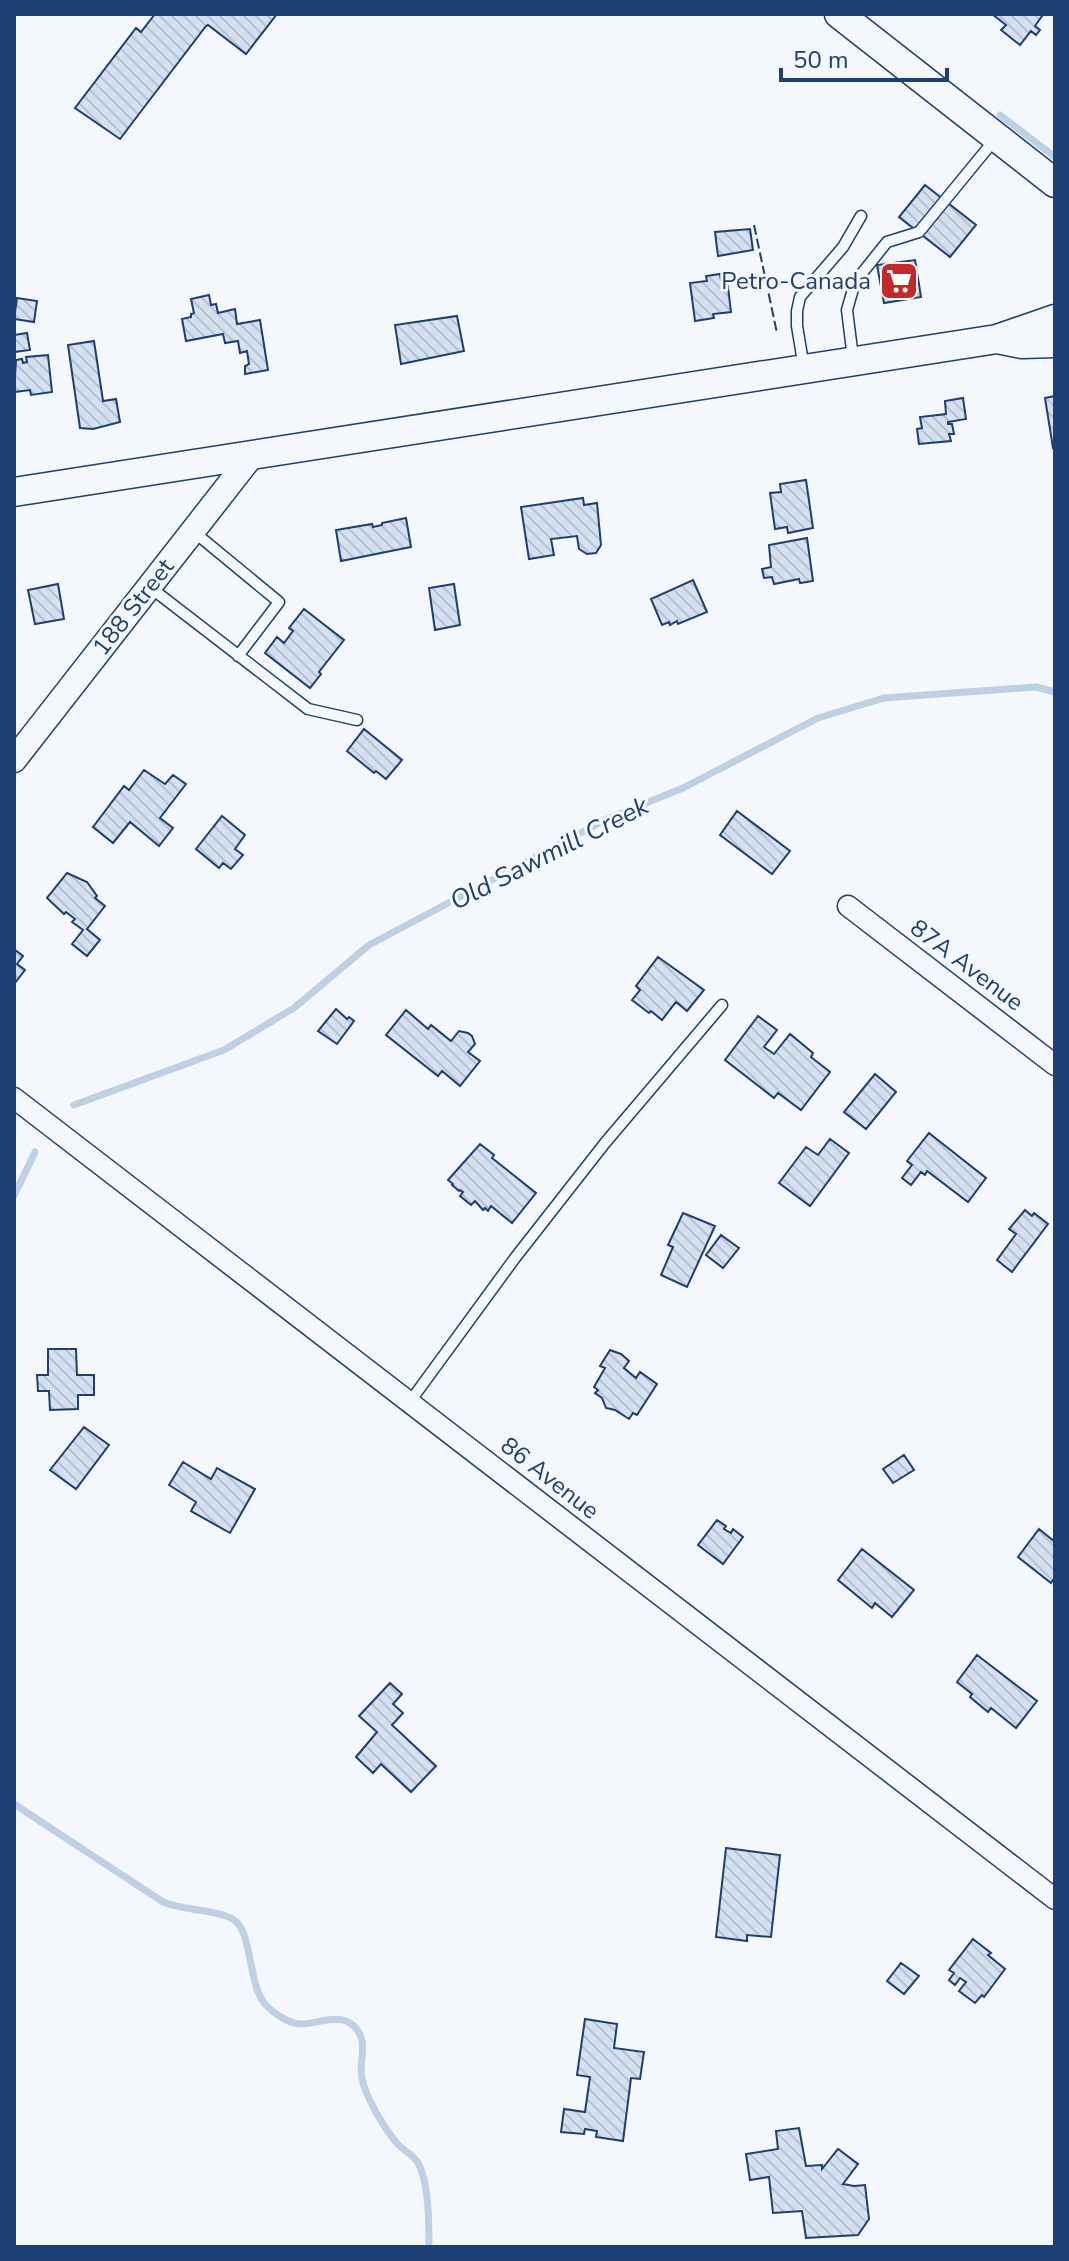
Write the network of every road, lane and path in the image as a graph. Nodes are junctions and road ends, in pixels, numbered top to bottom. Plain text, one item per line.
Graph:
1 (839, 14) edge
2 (996, 138) junction
3 (1055, 183) edge
4 (861, 216) dead end
5 (1054, 324) edge
6 (853, 360) junction
7 (804, 368) junction
8 (253, 454) junction
9 (14, 492) edge
10 (192, 531) junction
11 (149, 587) junction
12 (238, 656) junction
13 (357, 720) dead end
14 (14, 760) edge
15 (848, 906) dead end
16 (722, 1005) dead end
17 (1055, 1065) edge
18 (14, 1098) edge
19 (409, 1403) junction
20 (1055, 1899) edge

1 - 2 main road
2 - 3 main road
2 - 6 lane
4 - 7 lane
5 - 6 main road
6 - 7 main road
7 - 8 main road
8 - 9 main road
8 - 10 street, 188 Street
10 - 11 street, 188 Street
10 - 12 lane
11 - 12 lane
11 - 14 street, 188 Street
12 - 13 lane
15 - 17 street, 87A Avenue
16 - 19 lane
18 - 19 street, 86 Avenue
19 - 20 street, 86 Avenue

